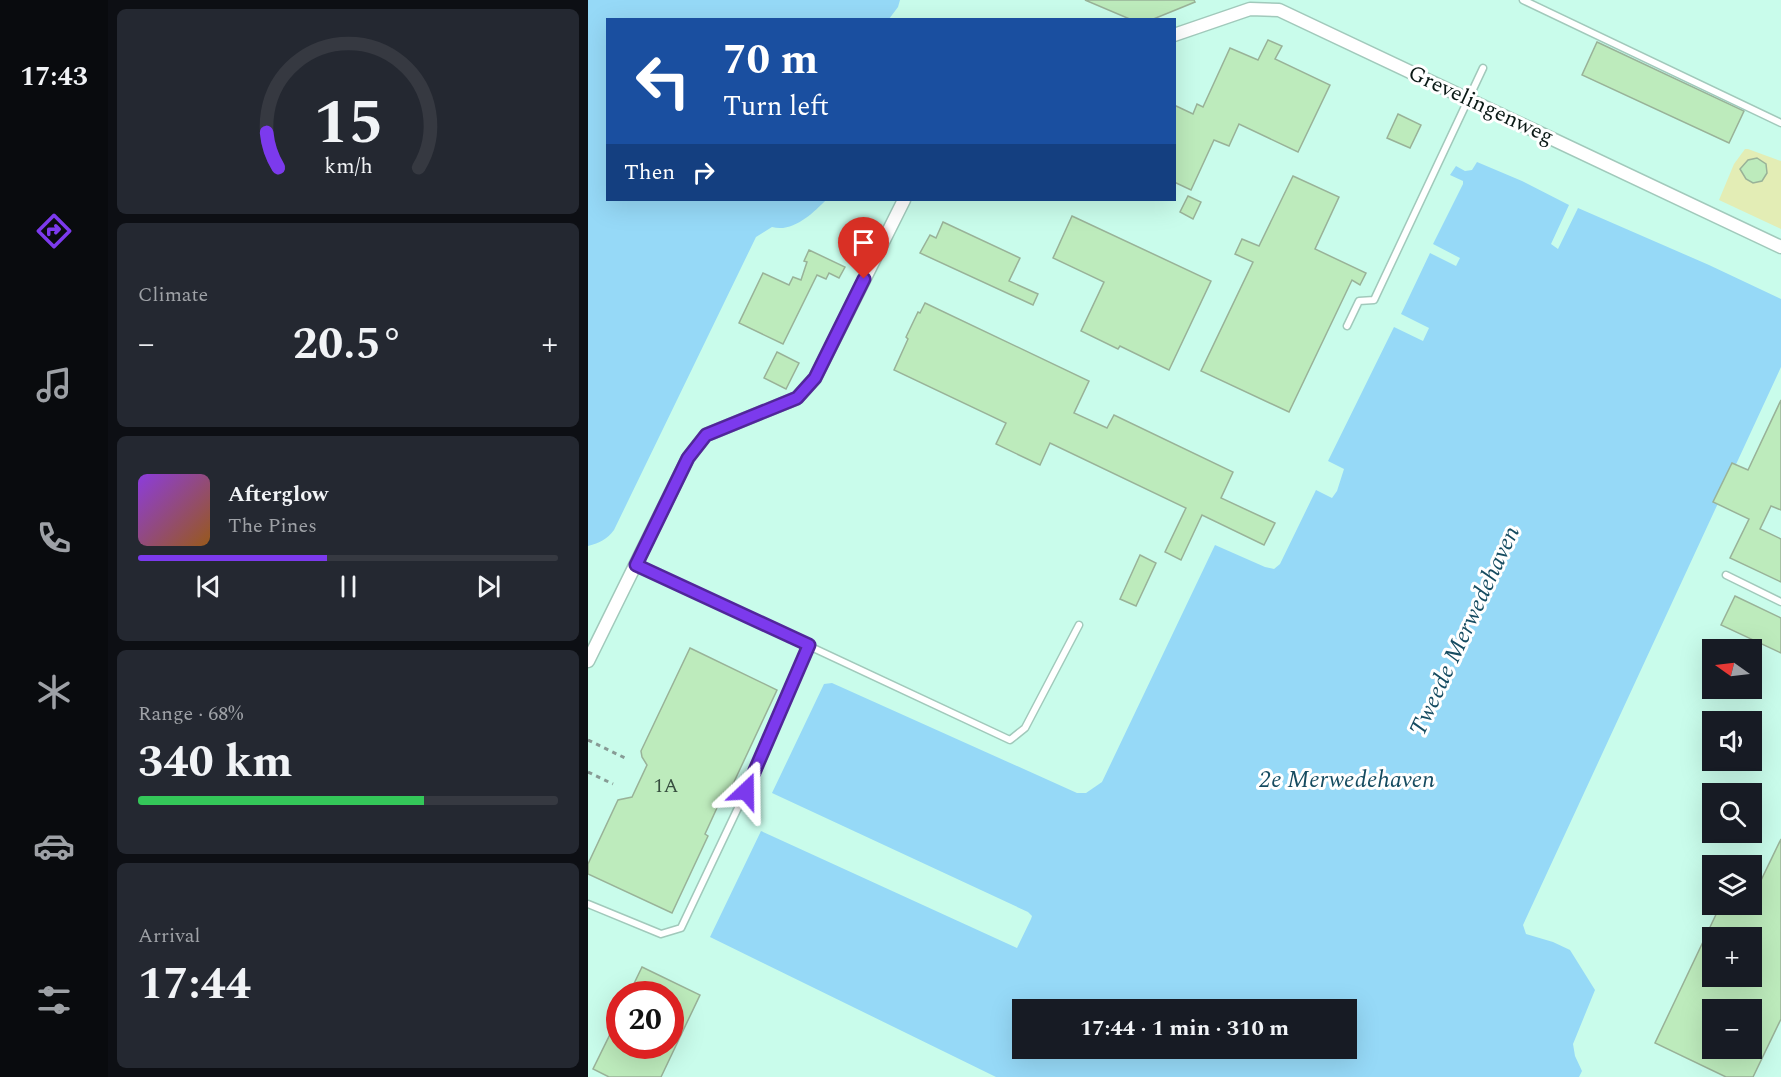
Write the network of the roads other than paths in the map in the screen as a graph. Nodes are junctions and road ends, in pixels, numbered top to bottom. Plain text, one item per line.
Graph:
1 (1523, 0) edge
2 (1281, 5) edge
3 (1176, 34) edge
4 (1483, 68) dead end
5 (1469, 99) junction
6 (1781, 123) edge
7 (904, 201) edge
8 (1781, 247) edge
9 (1347, 326) dead end
10 (636, 565) junction
11 (1726, 575) dead end
12 (1781, 602) edge
13 (1079, 625) dead end
14 (809, 645) junction
15 (588, 661) edge
16 (588, 904) edge

1 - 6 lane
2 - 3 street, Grevelingenweg
2 - 5 street, Grevelingenweg
4 - 5 lane
5 - 8 street, Grevelingenweg
5 - 9 lane
7 - 10 street
10 - 14 lane
10 - 15 street
11 - 12 lane
13 - 14 lane
14 - 16 lane

